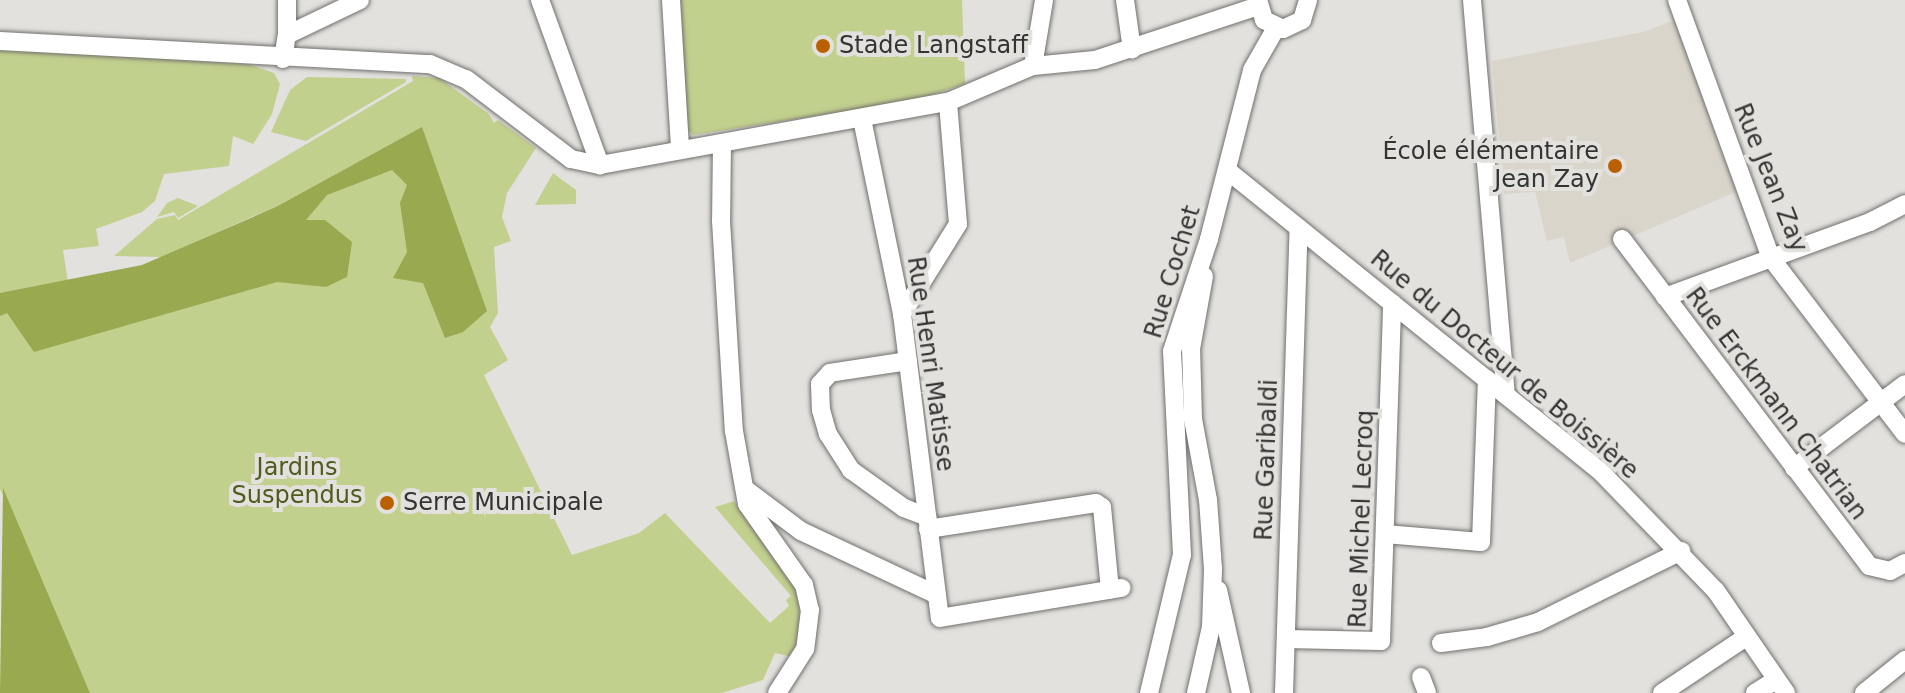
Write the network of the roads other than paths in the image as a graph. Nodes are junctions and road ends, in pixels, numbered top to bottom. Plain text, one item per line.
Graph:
1 (287, 0) edge
2 (360, 0) edge
3 (540, 0) edge
4 (671, 0) edge
5 (1044, 0) edge
6 (1125, 0) edge
7 (1308, 0) edge
8 (1472, 0) edge
9 (1677, 0) edge
10 (1258, 3) edge
11 (1276, 28) junction
12 (287, 35) junction
13 (0, 41) edge
14 (1132, 50) junction
15 (283, 59) junction
16 (1033, 66) junction
17 (948, 102) junction
18 (862, 119) junction
19 (722, 143) junction
20 (680, 148) junction
21 (600, 165) junction
22 (1228, 171) junction
23 (1905, 204) edge
24 (1299, 228) junction
25 (1209, 239) junction
26 (1622, 239) dead end
27 (1771, 258) junction
28 (1665, 297) junction
29 (1392, 303) junction
30 (902, 314) junction
31 (908, 361) junction
32 (1487, 379) junction
33 (1905, 384) edge
34 (1506, 395) junction
35 (1881, 402) junction
36 (1905, 434) edge
37 (1794, 468) junction
38 (745, 489) junction
39 (927, 523) junction
40 (1385, 534) junction
41 (1681, 551) junction
42 (1905, 563) edge
43 (1213, 569) junction
44 (937, 595) junction
45 (1746, 637) junction
46 (1286, 639) junction
47 (1441, 643) dead end
48 (1905, 660) edge
49 (1781, 686) edge
50 (1153, 690) edge
51 (777, 693) edge
52 (1196, 693) edge
53 (1241, 693) edge
54 (1284, 693) edge
55 (1662, 693) edge
56 (1755, 693) edge
57 (1864, 693) edge

1 - 12 street
2 - 12 street
3 - 21 street
4 - 20 street
5 - 16 street
6 - 14 street
7 - 11 street
8 - 34 street
9 - 27 street, Rue Jean Zay
10 - 11 street
10 - 14 street
11 - 22 street, Rue Cochet
12 - 15 street
13 - 15 street
14 - 16 street
15 - 21 street
16 - 17 street
17 - 18 street
17 - 30 street
18 - 19 street
18 - 30 street, Rue Henri Matisse
19 - 20 street
19 - 38 street
20 - 21 street
22 - 24 street, Rue du Docteur de Boissière
22 - 25 street, Rue Cochet
23 - 27 street
24 - 29 street, Rue du Docteur de Boissière
24 - 46 street, Rue Garibaldi
25 - 43 street
25 - 50 street, Rue Cochet
26 - 28 street, Rue Erckmann Chatrian
27 - 28 street
27 - 35 street, Rue Jean Zay
28 - 37 street, Rue Erckmann Chatrian
29 - 32 street, Rue du Docteur de Boissière
29 - 40 street, Rue Michel Lecroq
30 - 31 street, Rue Henri Matisse
31 - 39 street, Rue Henri Matisse
31 - 39 street
32 - 34 street, Rue du Docteur de Boissière
32 - 40 street
33 - 35 street
34 - 41 street, Rue du Docteur de Boissière
35 - 36 street, Rue Jean Zay
35 - 37 street
37 - 42 street, Rue Erckmann Chatrian
38 - 44 street
38 - 51 street
39 - 44 street, Rue Henri Matisse
39 - 44 street, Rue Henri Matisse
40 - 46 street, Rue Michel Lecroq
41 - 45 street, Rue du Docteur de Boissière
41 - 47 street
43 - 52 street
43 - 53 street
45 - 49 street, Rue du Docteur de Boissière
45 - 55 street
46 - 54 street, Rue Garibaldi
48 - 57 street
49 - 56 street

